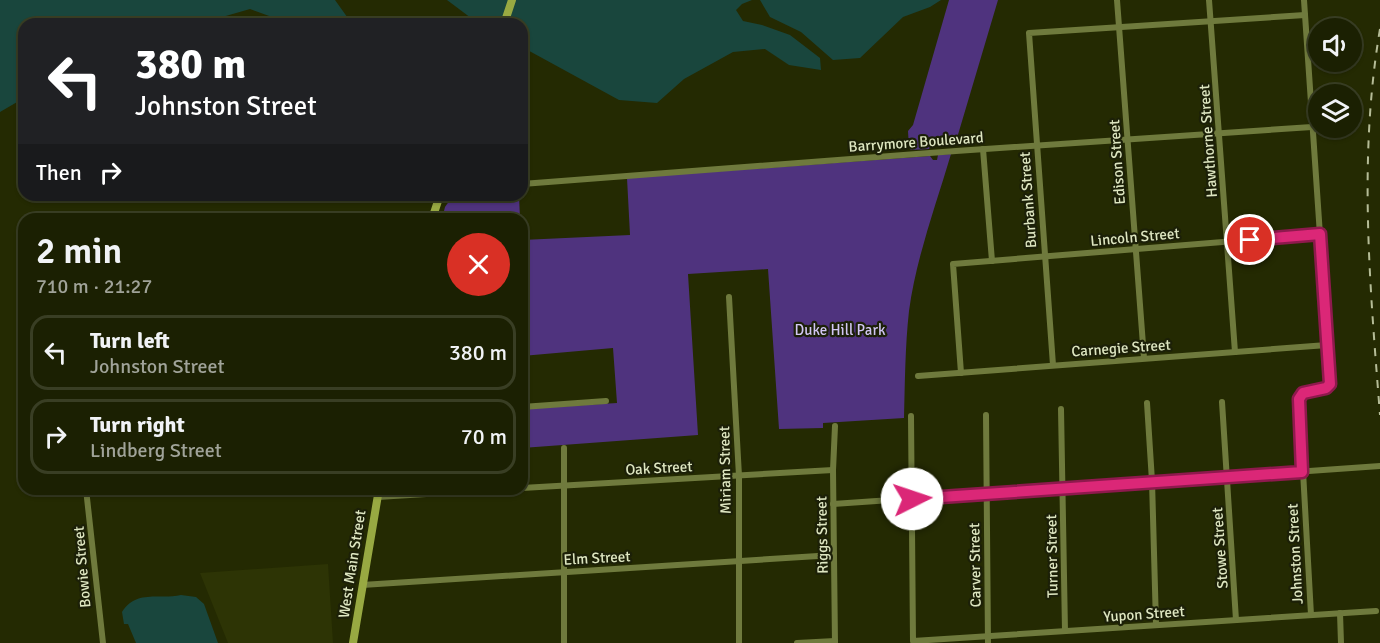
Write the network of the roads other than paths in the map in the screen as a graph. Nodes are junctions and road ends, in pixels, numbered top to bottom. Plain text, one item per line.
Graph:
1 (512, 0) edge
2 (1117, 0) edge
3 (1209, 0) edge
4 (1304, 0) edge
5 (1305, 15) junction
6 (506, 18) edge
7 (1211, 21) junction
8 (1119, 27) junction
9 (1309, 84) edge
10 (1308, 127) edge
11 (1219, 133) junction
12 (1313, 138) edge
13 (1128, 140) junction
14 (1037, 145) junction
15 (983, 149) junction
16 (528, 184) edge
17 (1320, 234) junction
18 (1227, 242) junction
19 (1136, 249) junction
20 (1044, 256) junction
21 (992, 261) junction
22 (729, 297) dead end
23 (1327, 345) junction
24 (1235, 352) junction
25 (1144, 358) junction
26 (1053, 365) junction
27 (961, 373) junction
28 (918, 376) dead end
29 (606, 401) dead end
30 (1222, 402) dead end
31 (1147, 403) dead end
32 (528, 407) edge
33 (1061, 409) dead end
34 (986, 415) dead end
35 (911, 416) dead end
36 (835, 426) dead end
37 (564, 448) dead end
38 (1380, 466) edge
39 (833, 470) junction
40 (1302, 472) junction
41 (739, 476) junction
42 (1227, 476) junction
43 (1152, 481) junction
44 (565, 486) junction
45 (528, 488) edge
46 (1062, 488) junction
47 (986, 494) junction
48 (87, 495) edge
49 (378, 495) edge
50 (912, 499) junction
51 (833, 504) junction
52 (834, 555) junction
53 (739, 561) junction
54 (563, 572) junction
55 (362, 585) junction
56 (1376, 611) dead end
57 (1340, 613) junction
58 (1311, 615) junction
59 (1236, 620) junction
60 (1156, 624) junction
61 (1065, 631) junction
62 (988, 640) edge
63 (835, 642) edge
64 (103, 643) edge
65 (352, 643) edge
66 (564, 643) edge
67 (739, 643) edge
68 (797, 643) edge
69 (1341, 643) edge

1 - 6 main road
2 - 8 street, Edison Street
3 - 7 street, Hawthorne Street
4 - 5 street
5 - 7 street
5 - 9 street
7 - 8 street
7 - 11 street, Hawthorne Street
8 - 13 street, Edison Street
8 - 14 street, Burbank Street
10 - 11 street, Barrymore Boulevard
11 - 13 street, Barrymore Boulevard
11 - 18 street, Hawthorne Street
12 - 17 street
13 - 14 street, Barrymore Boulevard
13 - 19 street, Edison Street
14 - 15 street, Barrymore Boulevard
14 - 20 street, Burbank Street
15 - 16 street, Barrymore Boulevard
15 - 21 street
17 - 18 street, Lincoln Street
17 - 23 street
18 - 19 street, Lincoln Street
18 - 24 street, Hawthorne Street
19 - 20 street, Lincoln Street
19 - 25 street, Edison Street
20 - 21 street, Lincoln Street
20 - 26 street, Burbank Street
21 - 27 street, Lincoln Street
22 - 41 street, Miriam Street
23 - 24 street, Carnegie Street
23 - 40 street, Johnston Street
24 - 25 street, Carnegie Street
25 - 26 street, Carnegie Street
26 - 27 street, Carnegie Street
27 - 28 street, Carnegie Street
29 - 32 street
30 - 42 street, Stowe Street
31 - 43 street
33 - 46 street, Turner Street
34 - 47 street, Carver Street
35 - 50 street
36 - 39 street, Riggs Street
37 - 44 street
38 - 40 street
39 - 41 street, Oak Street
39 - 51 street, Riggs Street
40 - 42 street
40 - 58 street, Johnston Street
41 - 44 street, Oak Street
41 - 53 street, Miriam Street
42 - 43 street
42 - 59 street, Stowe Street
43 - 46 street
43 - 60 street
44 - 45 street, Oak Street
44 - 54 street
46 - 47 street
46 - 61 street, Turner Street
47 - 50 street
47 - 62 street, Carver Street
48 - 64 street, Bowie Street
49 - 55 main road, West Main Street
50 - 51 street
50 - 62 street, Yupon Street
51 - 52 street, Riggs Street
52 - 53 street, Elm Street
52 - 63 street, Riggs Street
53 - 54 street, Elm Street
53 - 67 street, Miriam Street
54 - 55 street, Elm Street
54 - 66 street
55 - 65 main road, West Main Street
56 - 57 street, Yupon Street
57 - 58 street, Yupon Street
57 - 69 street
58 - 59 street, Yupon Street
59 - 60 street, Yupon Street
60 - 61 street, Yupon Street
61 - 62 street, Yupon Street
63 - 68 street

